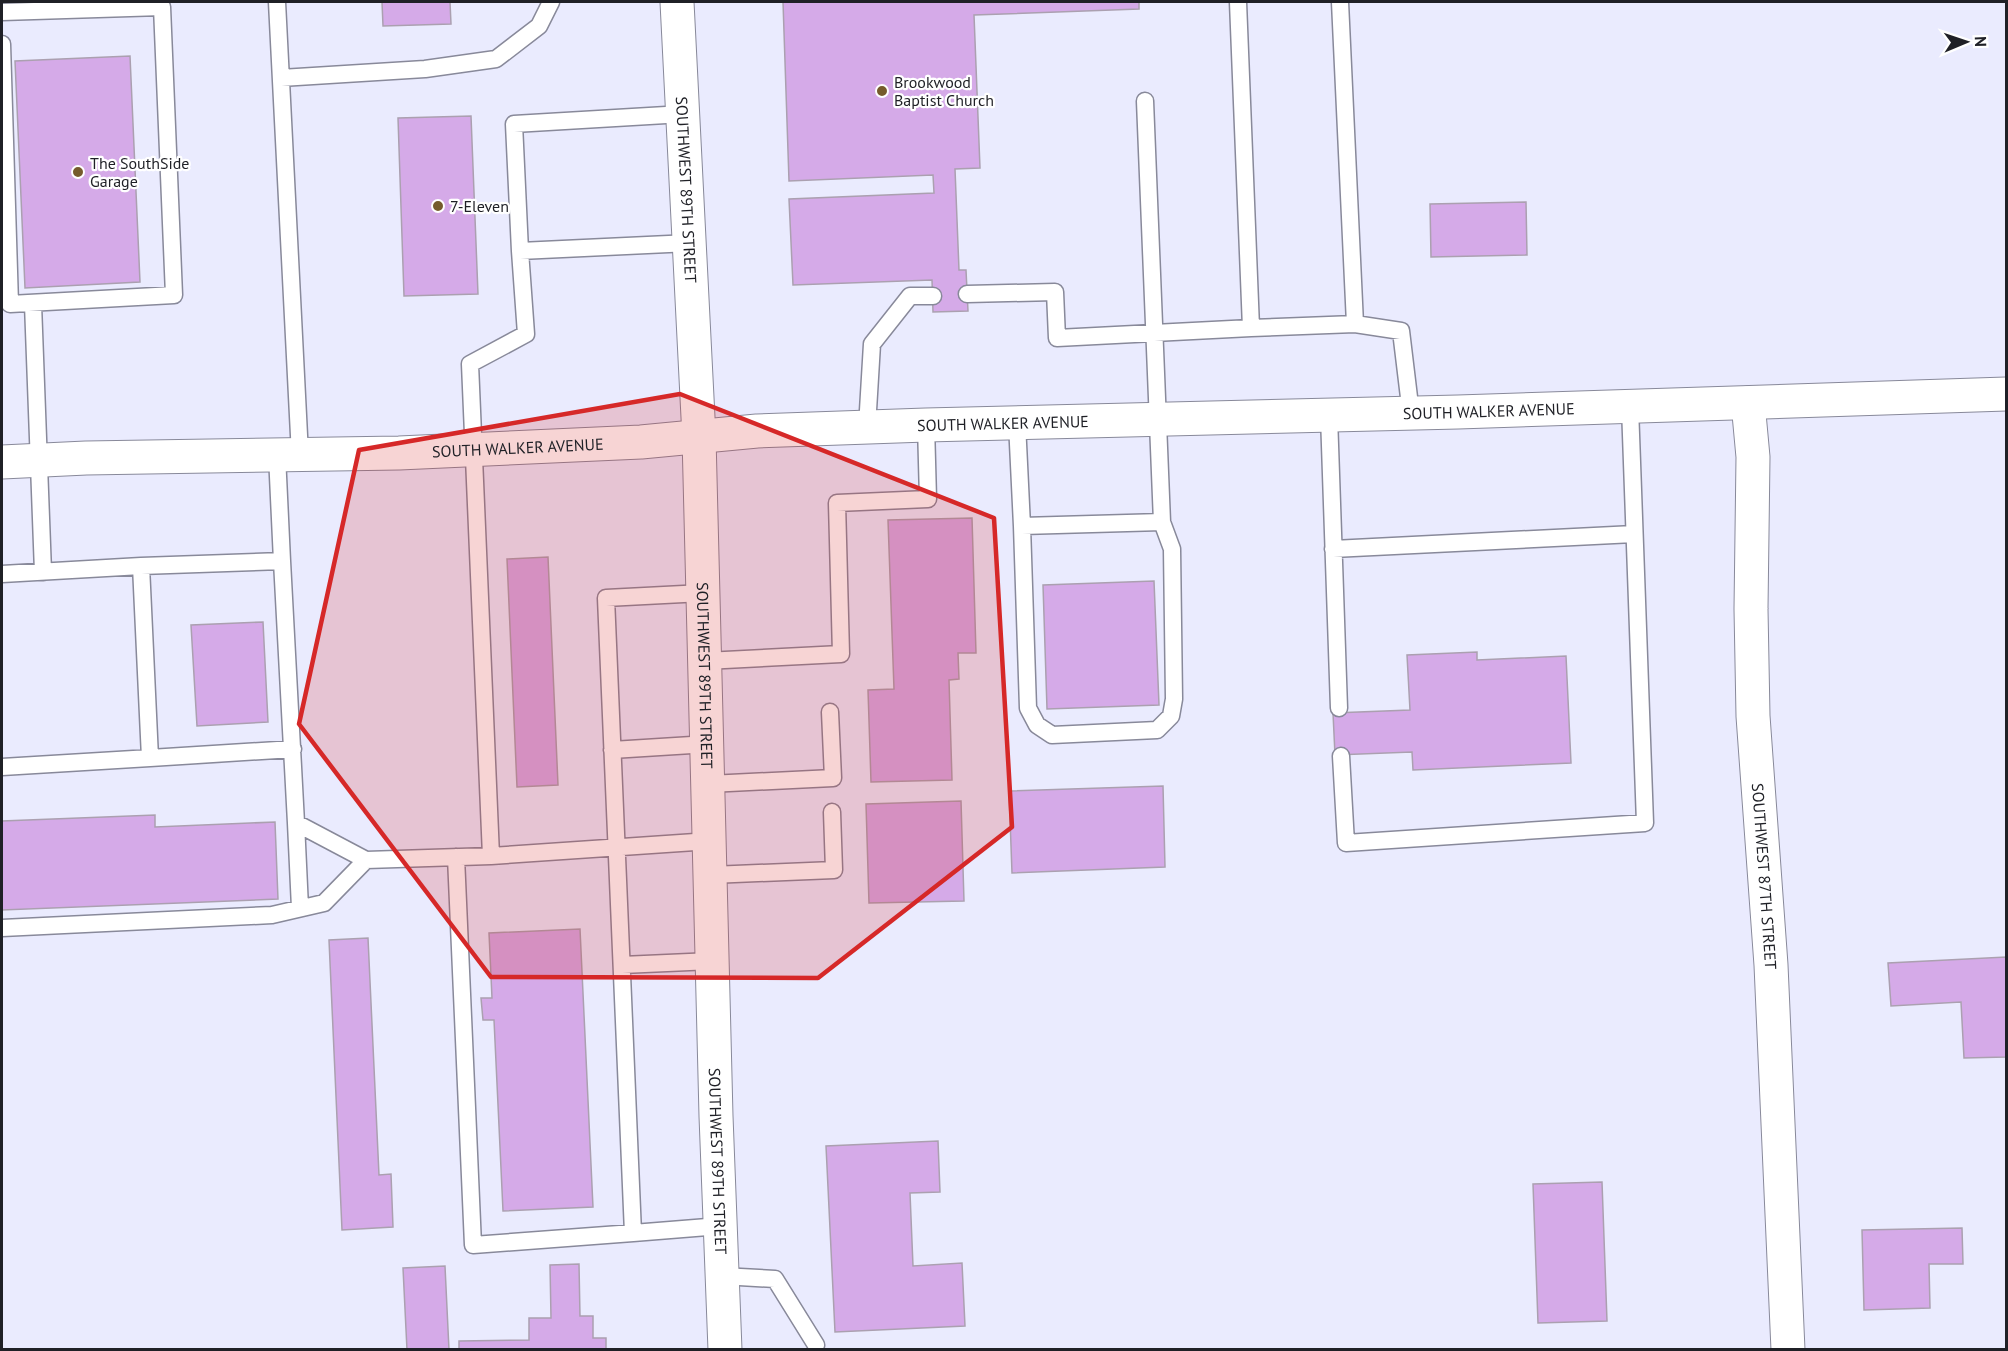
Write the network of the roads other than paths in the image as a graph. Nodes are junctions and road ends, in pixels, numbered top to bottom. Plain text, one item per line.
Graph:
1 (277, 2) edge
2 (551, 2) edge
3 (677, 2) edge
4 (1238, 2) edge
5 (1340, 2) edge
6 (2, 12) edge
7 (2, 44) edge
8 (281, 78) junction
9 (1145, 101) dead end
10 (683, 114) junction
11 (690, 243) junction
12 (520, 251) junction
13 (967, 294) dead end
14 (933, 296) dead end
15 (33, 304) junction
16 (1355, 324) junction
17 (1251, 328) junction
18 (1154, 334) junction
19 (2007, 394) edge
20 (1748, 403) junction
21 (1630, 407) junction
22 (1411, 414) junction
23 (1329, 416) junction
24 (1157, 419) junction
25 (1017, 423) junction
26 (926, 425) junction
27 (867, 427) junction
28 (699, 437) junction
29 (474, 450) junction
30 (289, 455) junction
31 (38, 460) junction
32 (2, 462) edge
33 (1162, 522) junction
34 (1022, 526) junction
35 (1634, 534) junction
36 (1333, 549) junction
37 (282, 561) junction
38 (141, 566) junction
39 (43, 572) junction
40 (2, 574) edge
41 (704, 593) junction
42 (705, 661) junction
43 (1339, 708) dead end
44 (830, 712) dead end
45 (708, 744) junction
46 (293, 748) junction
47 (612, 750) junction
48 (1341, 756) dead end
49 (150, 758) junction
50 (2, 767) edge
51 (708, 784) junction
52 (832, 812) dead end
53 (296, 824) junction
54 (710, 841) junction
55 (616, 847) junction
56 (491, 856) junction
57 (456, 857) junction
58 (366, 860) junction
59 (711, 875) junction
60 (300, 908) junction
61 (2, 928) edge
62 (712, 961) junction
63 (622, 965) junction
64 (720, 1226) junction
65 (633, 1233) junction
66 (722, 1276) junction
67 (816, 1345) dead end
68 (725, 1350) edge
69 (1788, 1350) edge

1 - 8 lane
2 - 8 lane
3 - 10 main road, SOUTHWEST 89TH STREET
4 - 17 lane
5 - 16 lane
6 - 15 lane
7 - 15 lane
8 - 30 lane
9 - 18 lane
10 - 11 main road, SOUTHWEST 89TH STREET
10 - 12 lane
11 - 12 lane
11 - 28 main road, SOUTHWEST 89TH STREET
12 - 29 lane
13 - 18 lane
14 - 27 lane
15 - 31 lane
16 - 17 lane
16 - 22 lane
17 - 18 lane
18 - 24 lane
19 - 20 main road, SOUTH WALKER AVENUE
20 - 21 main road, SOUTH WALKER AVENUE
20 - 69 main road, SOUTHWEST 87TH STREET
21 - 22 main road, SOUTH WALKER AVENUE
21 - 35 lane
22 - 23 main road, SOUTH WALKER AVENUE
23 - 24 main road, SOUTH WALKER AVENUE
23 - 36 lane
24 - 25 main road, SOUTH WALKER AVENUE
24 - 33 lane
25 - 26 main road, SOUTH WALKER AVENUE
25 - 34 lane
26 - 27 main road, SOUTH WALKER AVENUE
26 - 42 lane
27 - 28 main road, SOUTH WALKER AVENUE
28 - 29 main road, SOUTH WALKER AVENUE
28 - 41 main road, SOUTHWEST 89TH STREET
29 - 30 main road, SOUTH WALKER AVENUE
29 - 56 lane
30 - 31 main road, SOUTH WALKER AVENUE
30 - 37 lane
31 - 32 main road, SOUTH WALKER AVENUE
31 - 39 lane
33 - 34 lane
33 - 34 lane
35 - 36 lane
35 - 48 lane
36 - 43 lane
37 - 38 lane
37 - 46 lane
38 - 39 lane
38 - 49 lane
39 - 40 lane
41 - 42 main road, SOUTHWEST 89TH STREET
41 - 47 lane
42 - 45 main road, SOUTHWEST 89TH STREET
44 - 51 lane
45 - 47 lane
45 - 51 main road, SOUTHWEST 89TH STREET
46 - 49 lane
46 - 53 lane
47 - 55 lane
49 - 50 lane
51 - 54 main road, SOUTHWEST 89TH STREET
52 - 59 lane
53 - 58 lane
53 - 60 lane
54 - 55 lane
54 - 59 main road, SOUTHWEST 89TH STREET
55 - 56 lane
55 - 63 lane
56 - 57 lane
57 - 58 lane
57 - 65 lane
58 - 60 lane
59 - 62 main road, SOUTHWEST 89TH STREET
60 - 61 lane
62 - 63 lane
62 - 64 main road, SOUTHWEST 89TH STREET
63 - 65 lane
64 - 65 lane
64 - 66 main road, SOUTHWEST 89TH STREET
66 - 67 lane
66 - 68 main road, SOUTHWEST 89TH STREET

